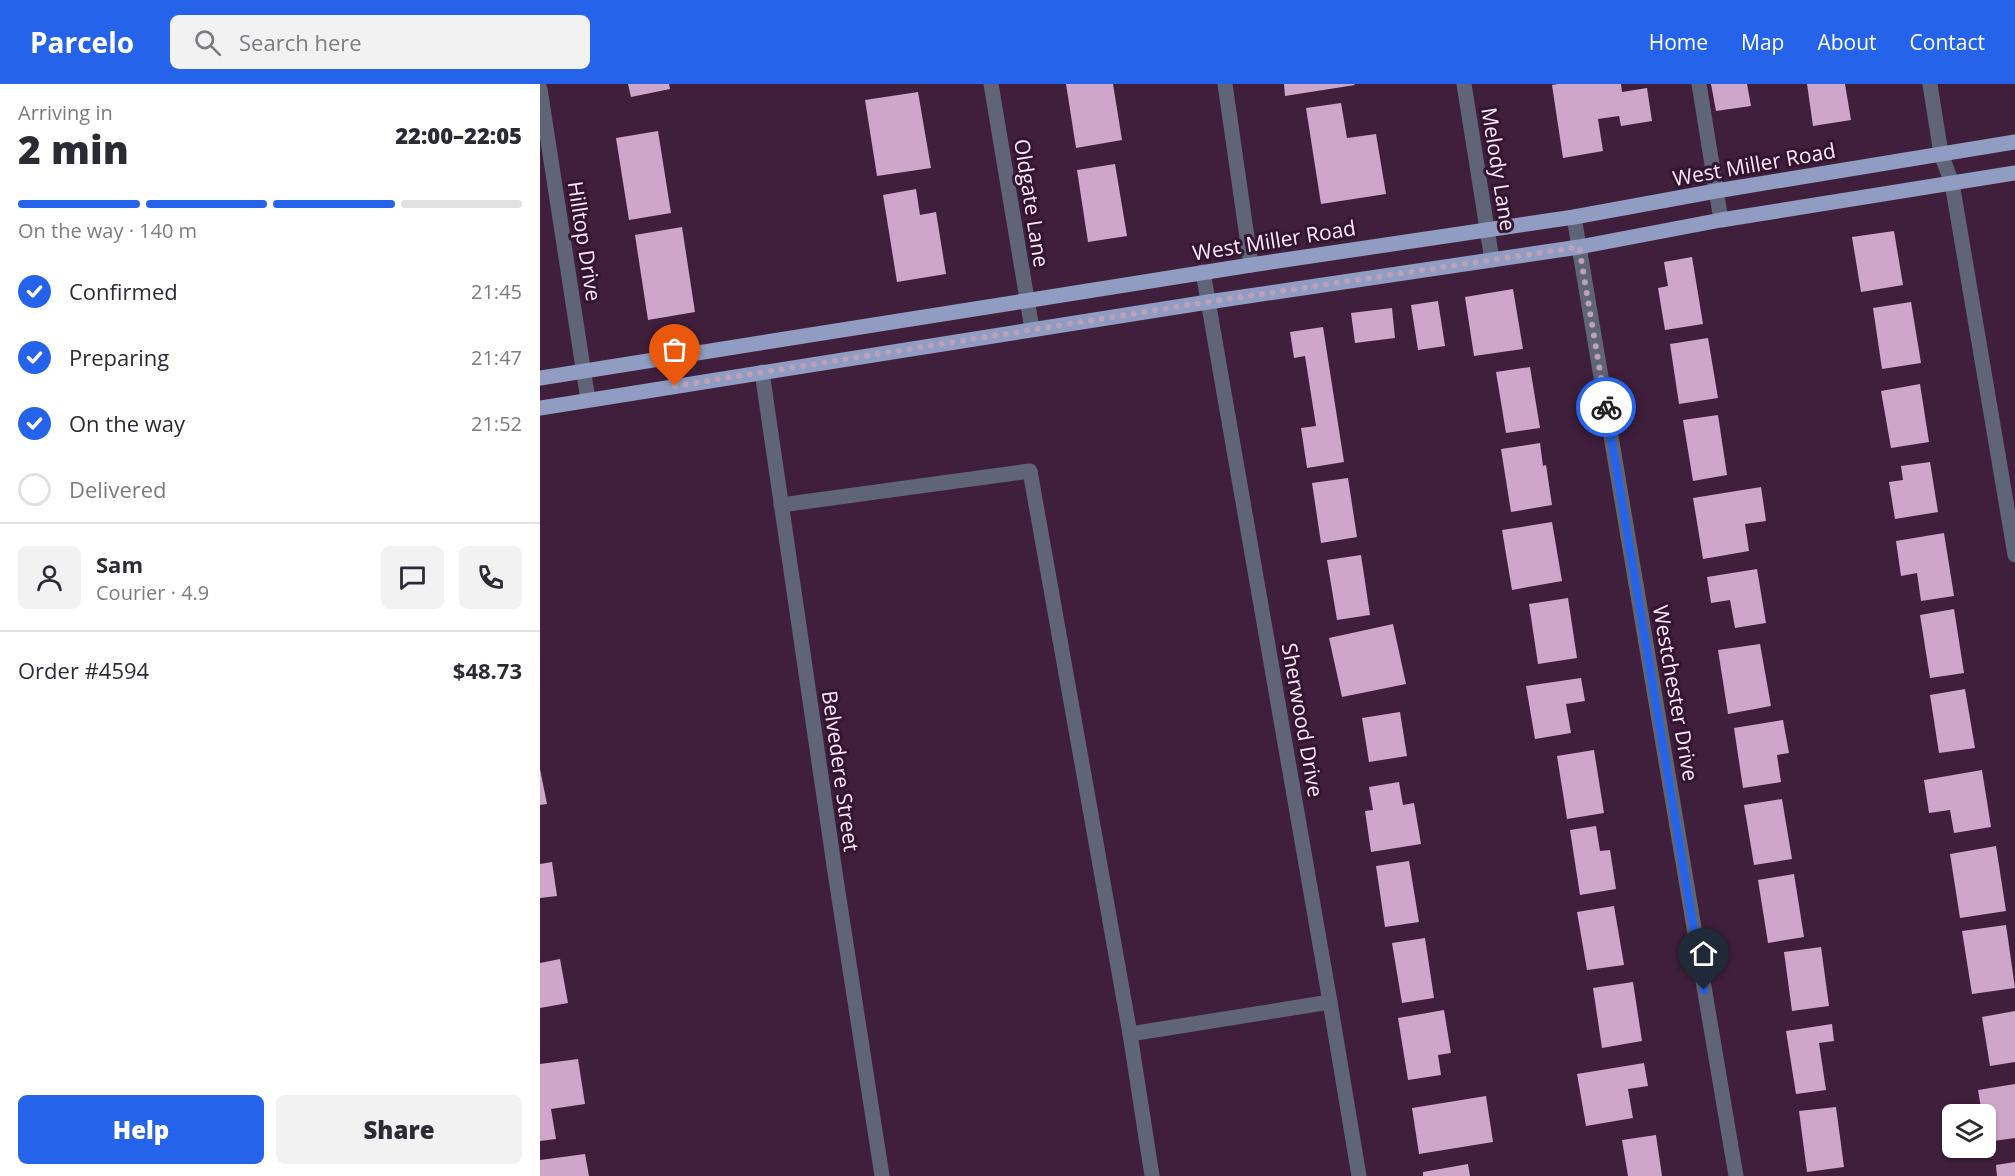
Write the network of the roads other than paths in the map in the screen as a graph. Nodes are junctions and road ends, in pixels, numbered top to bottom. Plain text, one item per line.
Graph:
1 (991, 84) edge
2 (1226, 84) edge
3 (1464, 84) edge
4 (1699, 84) edge
5 (1930, 84) edge
6 (540, 89) edge
7 (2015, 142) edge
8 (1941, 154) junction
9 (2015, 173) edge
10 (1952, 183) junction
11 (1716, 190) junction
12 (1574, 217) junction
13 (1721, 220) junction
14 (1487, 229) junction
15 (1579, 247) junction
16 (1492, 260) junction
17 (1251, 265) junction
18 (1203, 272) junction
19 (1027, 300) junction
20 (1208, 302) junction
21 (1032, 329) junction
22 (584, 371) junction
23 (762, 372) junction
24 (540, 378) edge
25 (588, 400) junction
26 (540, 408) edge
27 (781, 505) junction
28 (2015, 555) edge
29 (1330, 1002) junction
30 (1130, 1034) junction
31 (882, 1176) edge
32 (1152, 1176) edge
33 (1359, 1176) edge
34 (1736, 1176) edge

1 - 19 street, Oldgate Lane
2 - 17 street
3 - 14 street, Melody Lane
4 - 11 street
5 - 8 street
6 - 22 street, Hilltop Drive
7 - 8 main road, West Miller Road
8 - 10 street
8 - 11 main road, West Miller Road
9 - 10 main road
10 - 13 main road
10 - 28 street
11 - 12 main road, West Miller Road
11 - 13 street
12 - 14 main road, West Miller Road
12 - 15 street, Westchester Drive
13 - 15 main road
14 - 16 street, Melody Lane
14 - 17 main road, West Miller Road
15 - 16 main road
15 - 34 street, Westchester Drive
16 - 20 main road
17 - 18 main road, West Miller Road
18 - 19 main road, West Miller Road
18 - 20 street, Sherwood Drive
19 - 21 street, Oldgate Lane
19 - 22 main road, West Miller Road
20 - 21 main road
20 - 29 street, Sherwood Drive
21 - 23 main road
22 - 24 main road, West Miller Road
22 - 25 street, Hilltop Drive
23 - 25 main road
23 - 27 street, Belvedere Street
25 - 26 main road
27 - 30 street
27 - 31 street, Belvedere Street
29 - 30 street
29 - 33 street, Sherwood Drive
30 - 32 street

